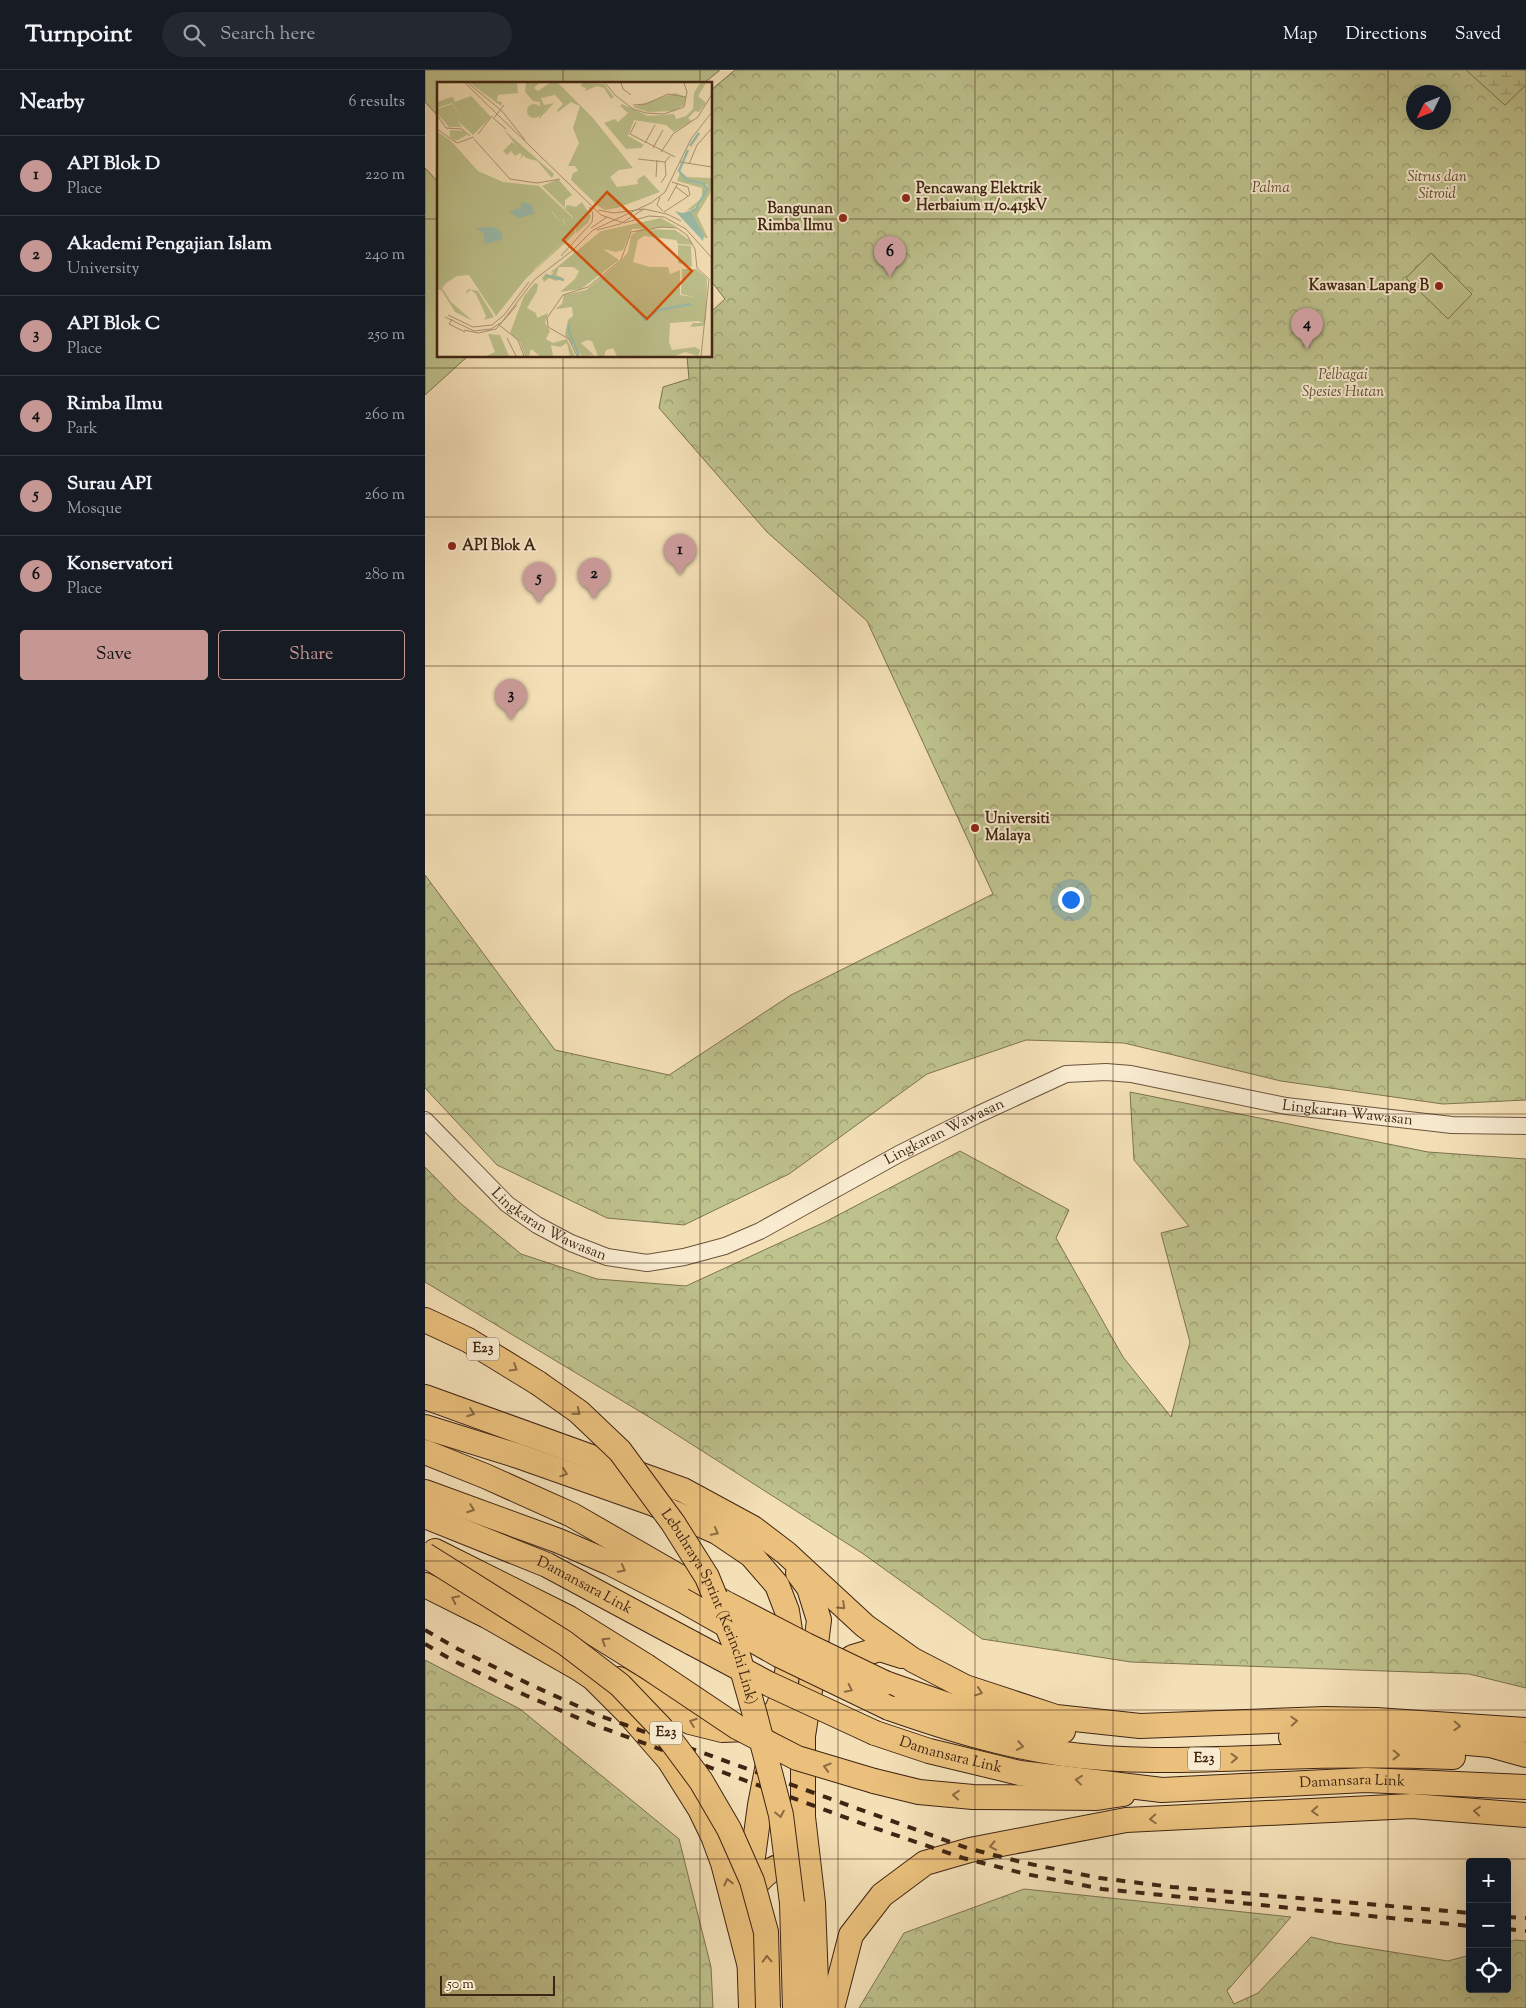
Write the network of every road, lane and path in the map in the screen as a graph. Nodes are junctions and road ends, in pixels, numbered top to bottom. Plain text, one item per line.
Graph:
1 (425, 1120) edge
2 (1526, 1126) edge
3 (425, 1320) edge
4 (425, 1397) edge
5 (425, 1426) edge
6 (425, 1452) edge
7 (425, 1492) edge
8 (425, 1516) edge
9 (753, 1528) junction
10 (425, 1547) edge
11 (425, 1555) edge
12 (425, 1562) edge
13 (425, 1585) edge
14 (913, 1660) junction
15 (811, 1684) junction
16 (1407, 1723) junction
17 (1526, 1730) edge
18 (1320, 1736) junction
19 (1526, 1757) edge
20 (1526, 1787) edge
21 (1162, 1790) junction
22 (1526, 1815) edge
23 (748, 1894) junction
24 (813, 1903) junction
25 (749, 1963) junction
26 (751, 2008) edge
27 (768, 2008) edge
28 (795, 2008) edge
29 (817, 2008) edge
30 (832, 2008) edge

1 - 2 street, Lingkaran Wawasan
3 -> 28 highway, Lebuhraya Sprint (Kerinchi Link) / E23, bridge
4 -> 9 highway
5 -> 12 highway
6 - 18 highway, bridge
7 -> 19 highway, Damansara Link / E23, bridge
21 -> 8 highway, Damansara Link / E23, bridge
9 -> 14 highway
9 - 15 highway
21 -> 10 highway, bridge
27 -> 11 highway, E23, bridge
25 -> 13 highway
14 - 15 highway
14 -> 16 highway
15 - 23 highway
15 - 24 highway
16 -> 17 highway
16 - 18 highway
18 - 19 highway
20 - 21 highway, Damansara Link / E23
22 -> 30 highway
23 - 24 highway
23 - 25 highway
24 - 29 highway
25 - 26 highway

